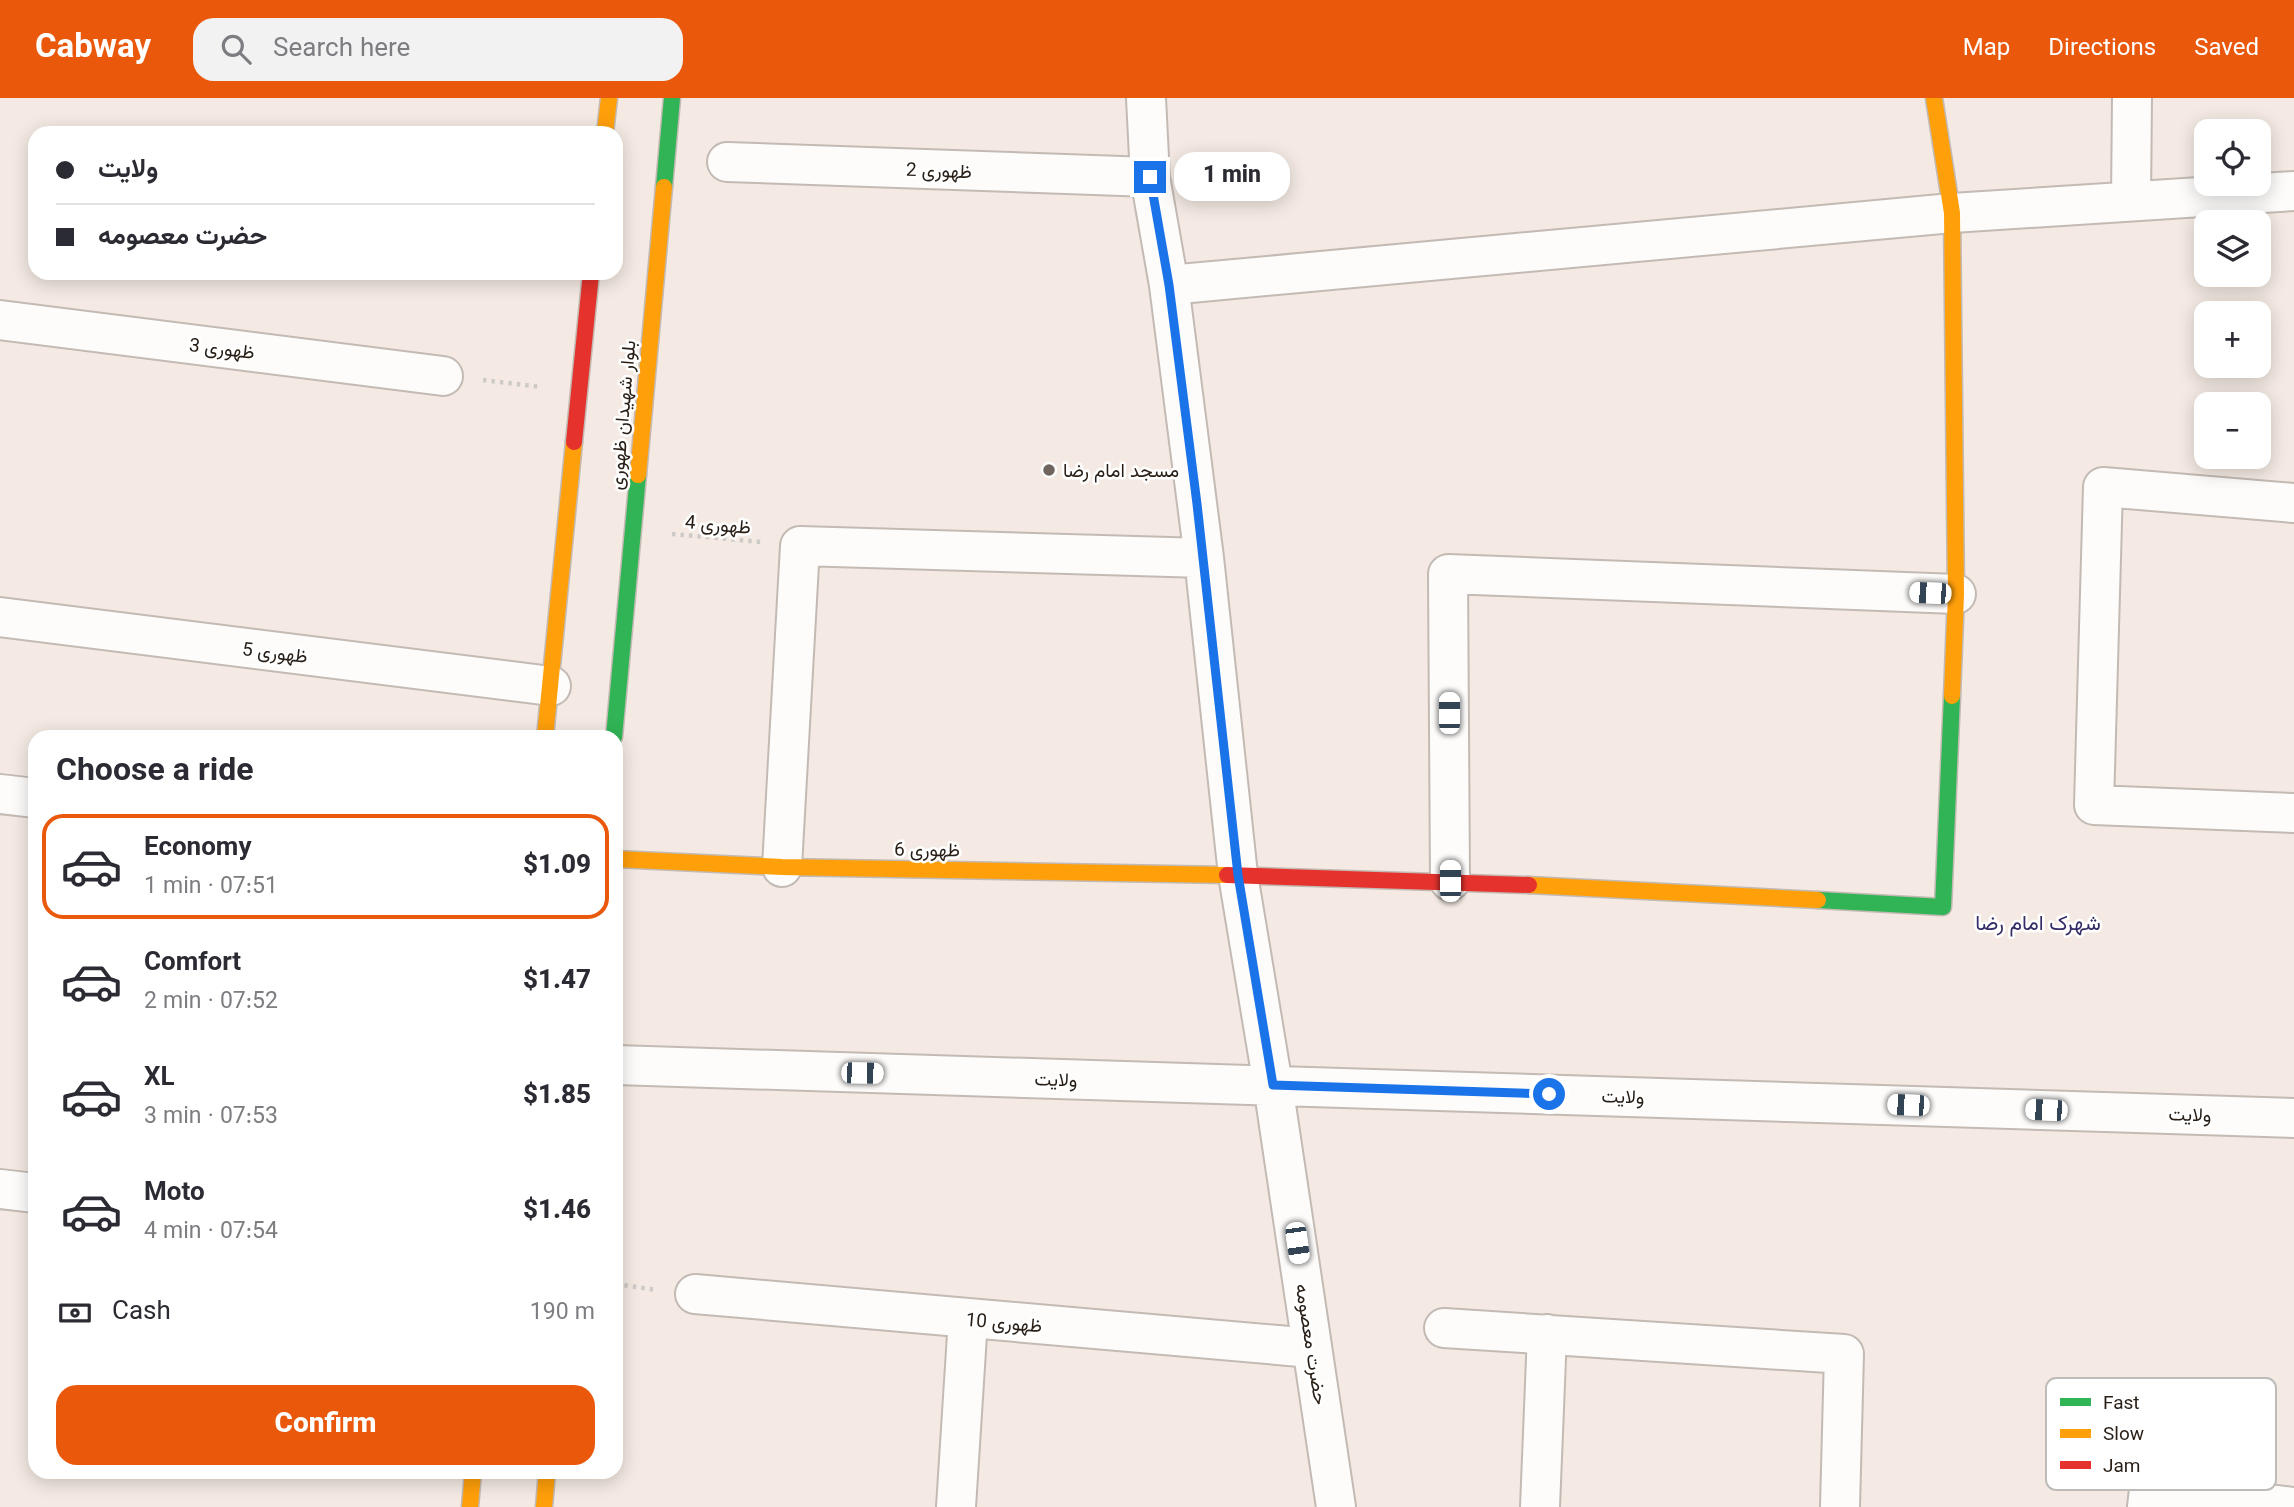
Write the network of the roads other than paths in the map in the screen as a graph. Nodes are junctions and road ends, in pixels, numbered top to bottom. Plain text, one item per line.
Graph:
1 (609, 98) edge
2 (672, 98) edge
3 (1146, 98) edge
4 (1934, 98) edge
5 (2132, 98) edge
6 (606, 126) edge
7 (727, 162) dead end
8 (1150, 177) junction
9 (2294, 191) edge
10 (2131, 201) junction
11 (1952, 213) junction
12 (590, 280) edge
13 (1169, 285) junction
14 (0, 320) edge
15 (443, 376) road end
16 (2294, 503) edge
17 (1204, 558) junction
18 (1956, 594) junction
19 (0, 617) edge
20 (551, 687) junction
21 (546, 730) edge
22 (615, 730) edge
23 (0, 794) edge
24 (28, 797) edge
25 (2294, 813) edge
26 (623, 859) edge
27 (782, 867) junction
28 (1238, 875) junction
29 (1450, 881) junction
30 (623, 1065) edge
31 (1273, 1085) junction
32 (2294, 1118) edge
33 (0, 1189) edge
34 (28, 1192) edge
35 (695, 1294) dead end
36 (968, 1319) junction
37 (1444, 1328) dead end
38 (1547, 1334) junction
39 (1312, 1349) junction
40 (472, 1479) edge
41 (546, 1479) edge
42 (2157, 1490) edge
43 (470, 1507) edge
44 (544, 1507) edge
45 (956, 1507) edge
46 (1336, 1507) edge
47 (1540, 1507) edge
48 (1840, 1507) edge
49 (2292, 1507) edge

1 - 6 street
2 - 22 street, بلوار شهیدان ظهوری
3 - 8 street, حضرت معصومه
4 - 11 street
5 - 10 street
7 - 8 street, ظهوری 2
8 - 13 street, حضرت معصومه
9 - 10 street
10 - 11 street
11 - 13 street
11 - 18 street
12 - 20 street
13 - 17 street, حضرت معصومه
14 - 15 street, ظهوری 3
16 - 25 street
17 - 27 street
17 - 28 street, حضرت معصومه
18 - 29 street, ظهوری 6
18 - 29 street
19 - 20 street, ظهوری 5
20 - 21 street
23 - 24 street
26 - 27 street, ظهوری 6
27 - 28 street, ظهوری 6
28 - 29 street, ظهوری 6
28 - 31 street, حضرت معصومه
30 - 31 street, ولایت
31 - 32 street, ولایت
31 - 39 street, حضرت معصومه
33 - 34 street
35 - 36 street, ظهوری 10
36 - 39 street, ظهوری 10
36 - 45 street
37 - 38 street
38 - 47 street
38 - 48 street
39 - 46 street, حضرت معصومه
40 - 43 street
41 - 44 street
42 - 49 street

